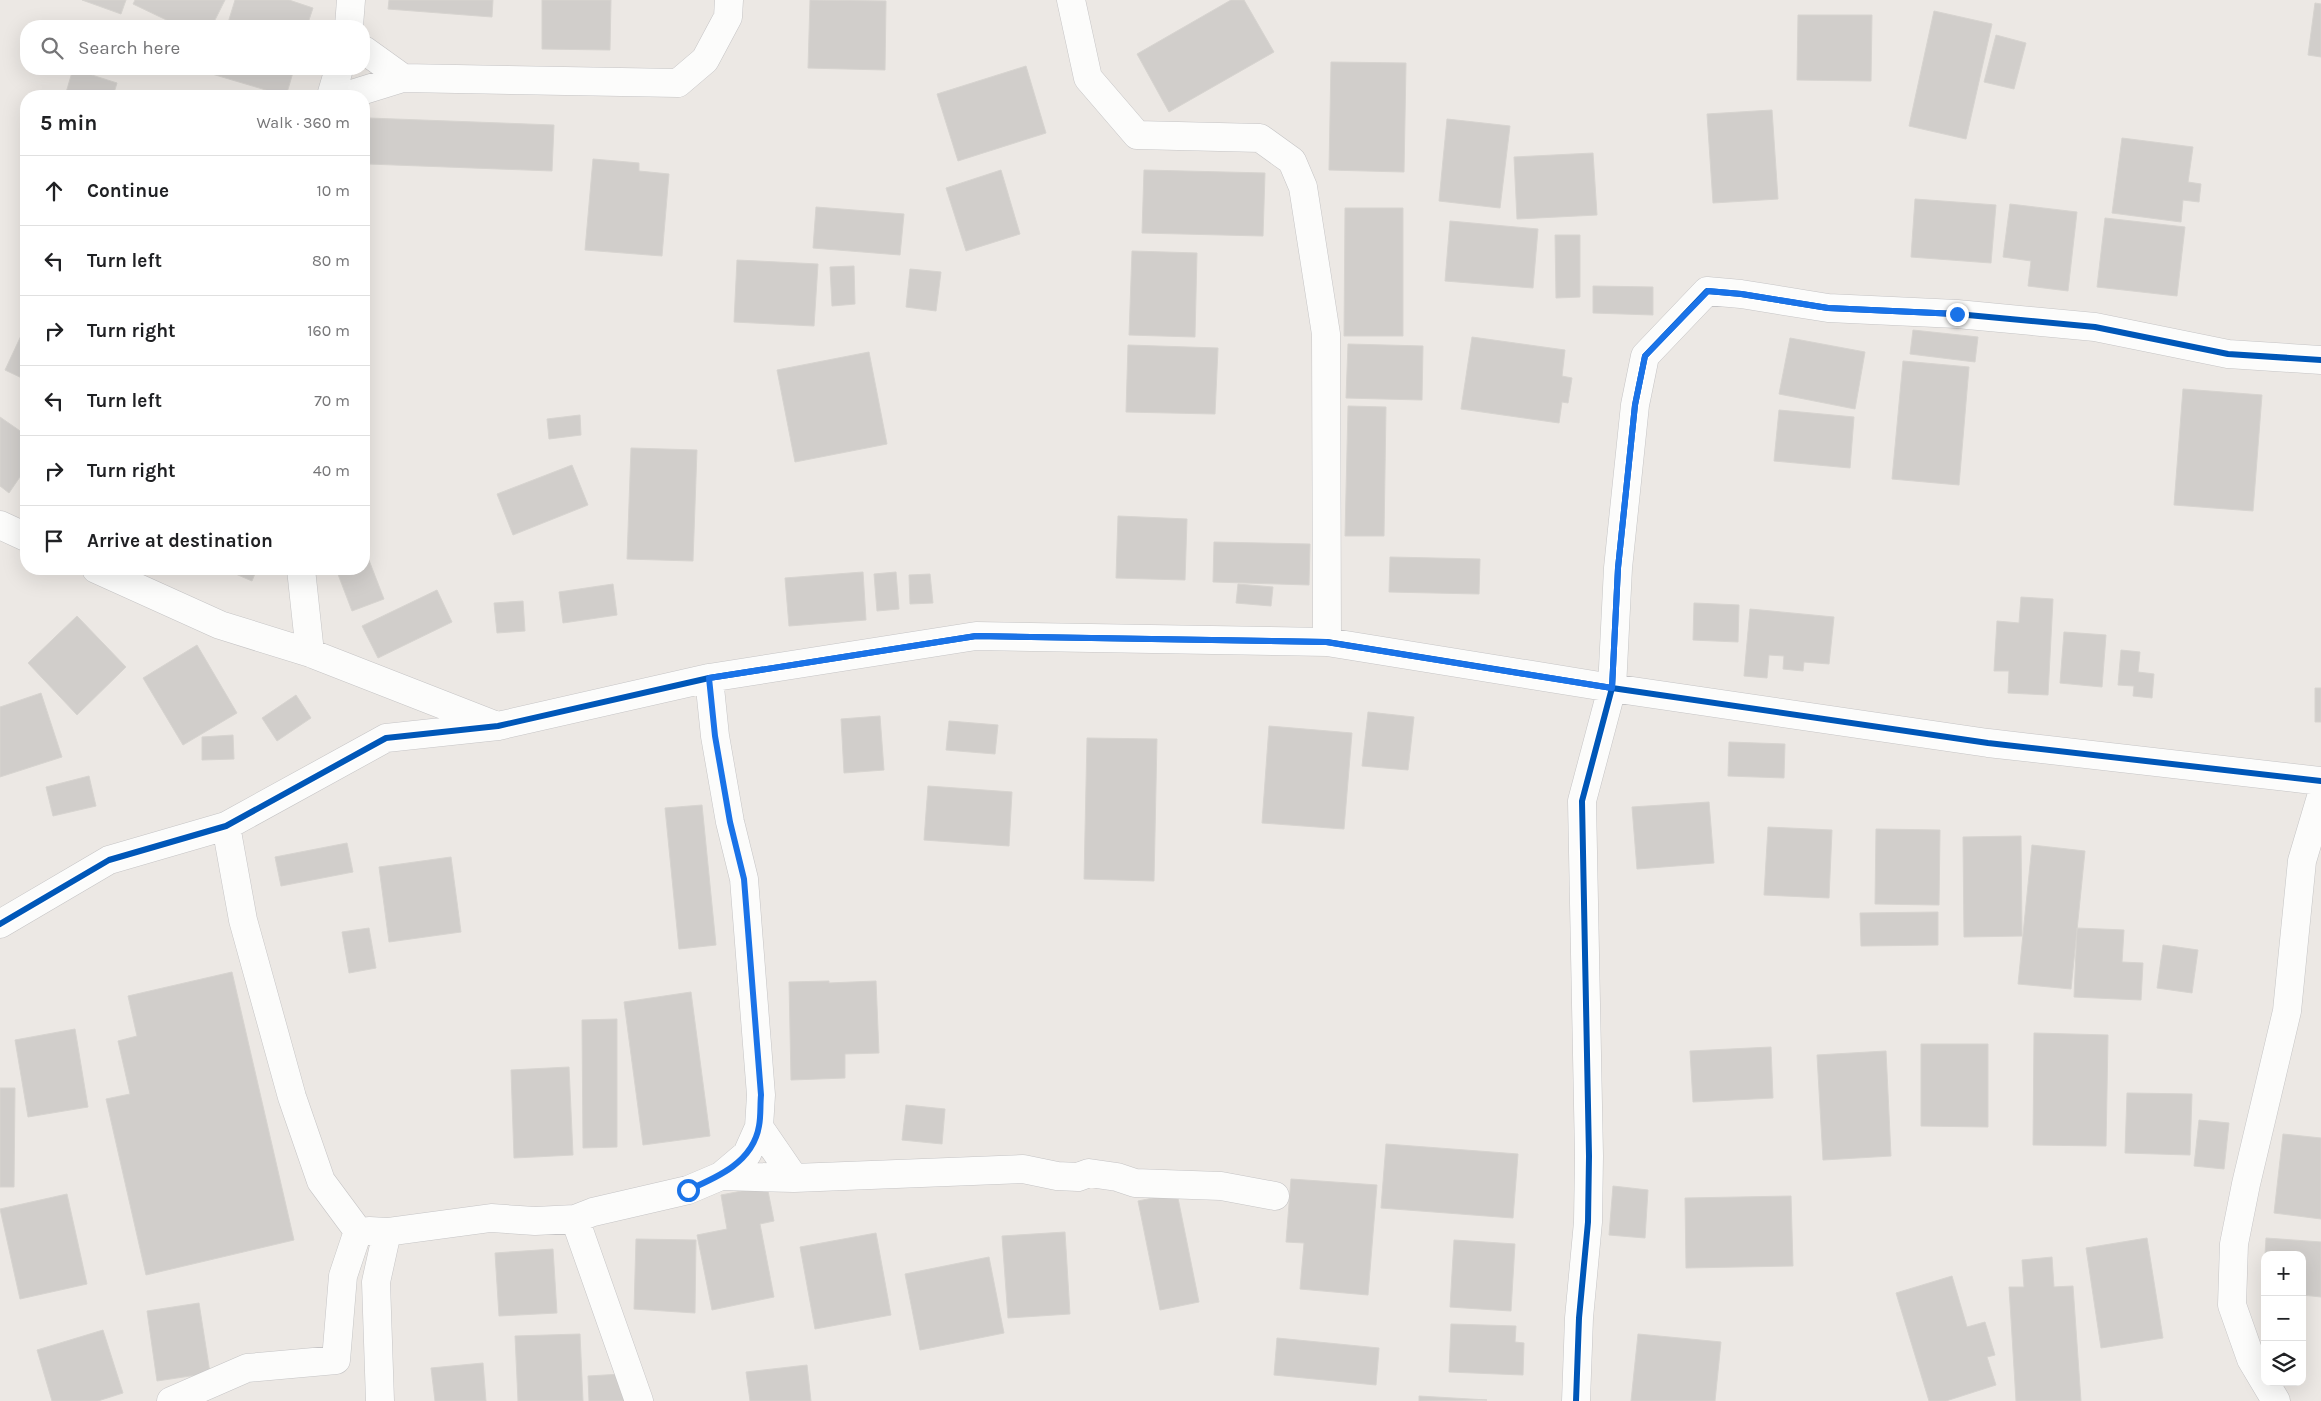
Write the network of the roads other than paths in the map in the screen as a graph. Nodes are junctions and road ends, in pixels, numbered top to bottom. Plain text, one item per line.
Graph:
1 (351, 0) edge
2 (729, 0) edge
3 (1071, 0) edge
4 (349, 20) edge
5 (370, 54) edge
6 (337, 75) edge
7 (403, 78) junction
8 (333, 90) edge
9 (364, 90) edge
10 (2321, 360) edge
11 (0, 525) edge
12 (20, 534) edge
13 (109, 575) edge
14 (302, 575) edge
15 (1326, 642) junction
16 (310, 653) junction
17 (709, 678) junction
18 (1612, 688) junction
19 (498, 726) junction
20 (2321, 781) edge
21 (2321, 797) edge
22 (226, 826) junction
23 (0, 924) edge
24 (759, 1127) junction
25 (721, 1176) junction
26 (794, 1178) junction
27 (1275, 1196) dead end
28 (575, 1219) junction
29 (358, 1231) junction
30 (388, 1232) junction
31 (171, 1401) edge
32 (380, 1401) edge
33 (639, 1401) edge
34 (1576, 1401) edge
35 (2276, 1401) edge

1 - 4 street
2 - 7 street
3 - 15 street
5 - 7 street
6 - 8 street
7 - 9 street
10 - 18 street
11 - 12 street
13 - 16 street
14 - 16 street
15 - 17 street
15 - 18 street
16 - 19 street
17 - 19 street
17 - 24 street
18 - 20 street
18 - 34 street
19 - 22 street
21 - 35 street
22 - 23 street
22 - 29 street
24 - 25 street
24 - 26 street
25 - 26 street
25 - 28 street
26 - 27 street
28 - 30 street
28 - 33 street
29 - 30 street
29 - 31 street
30 - 32 street

